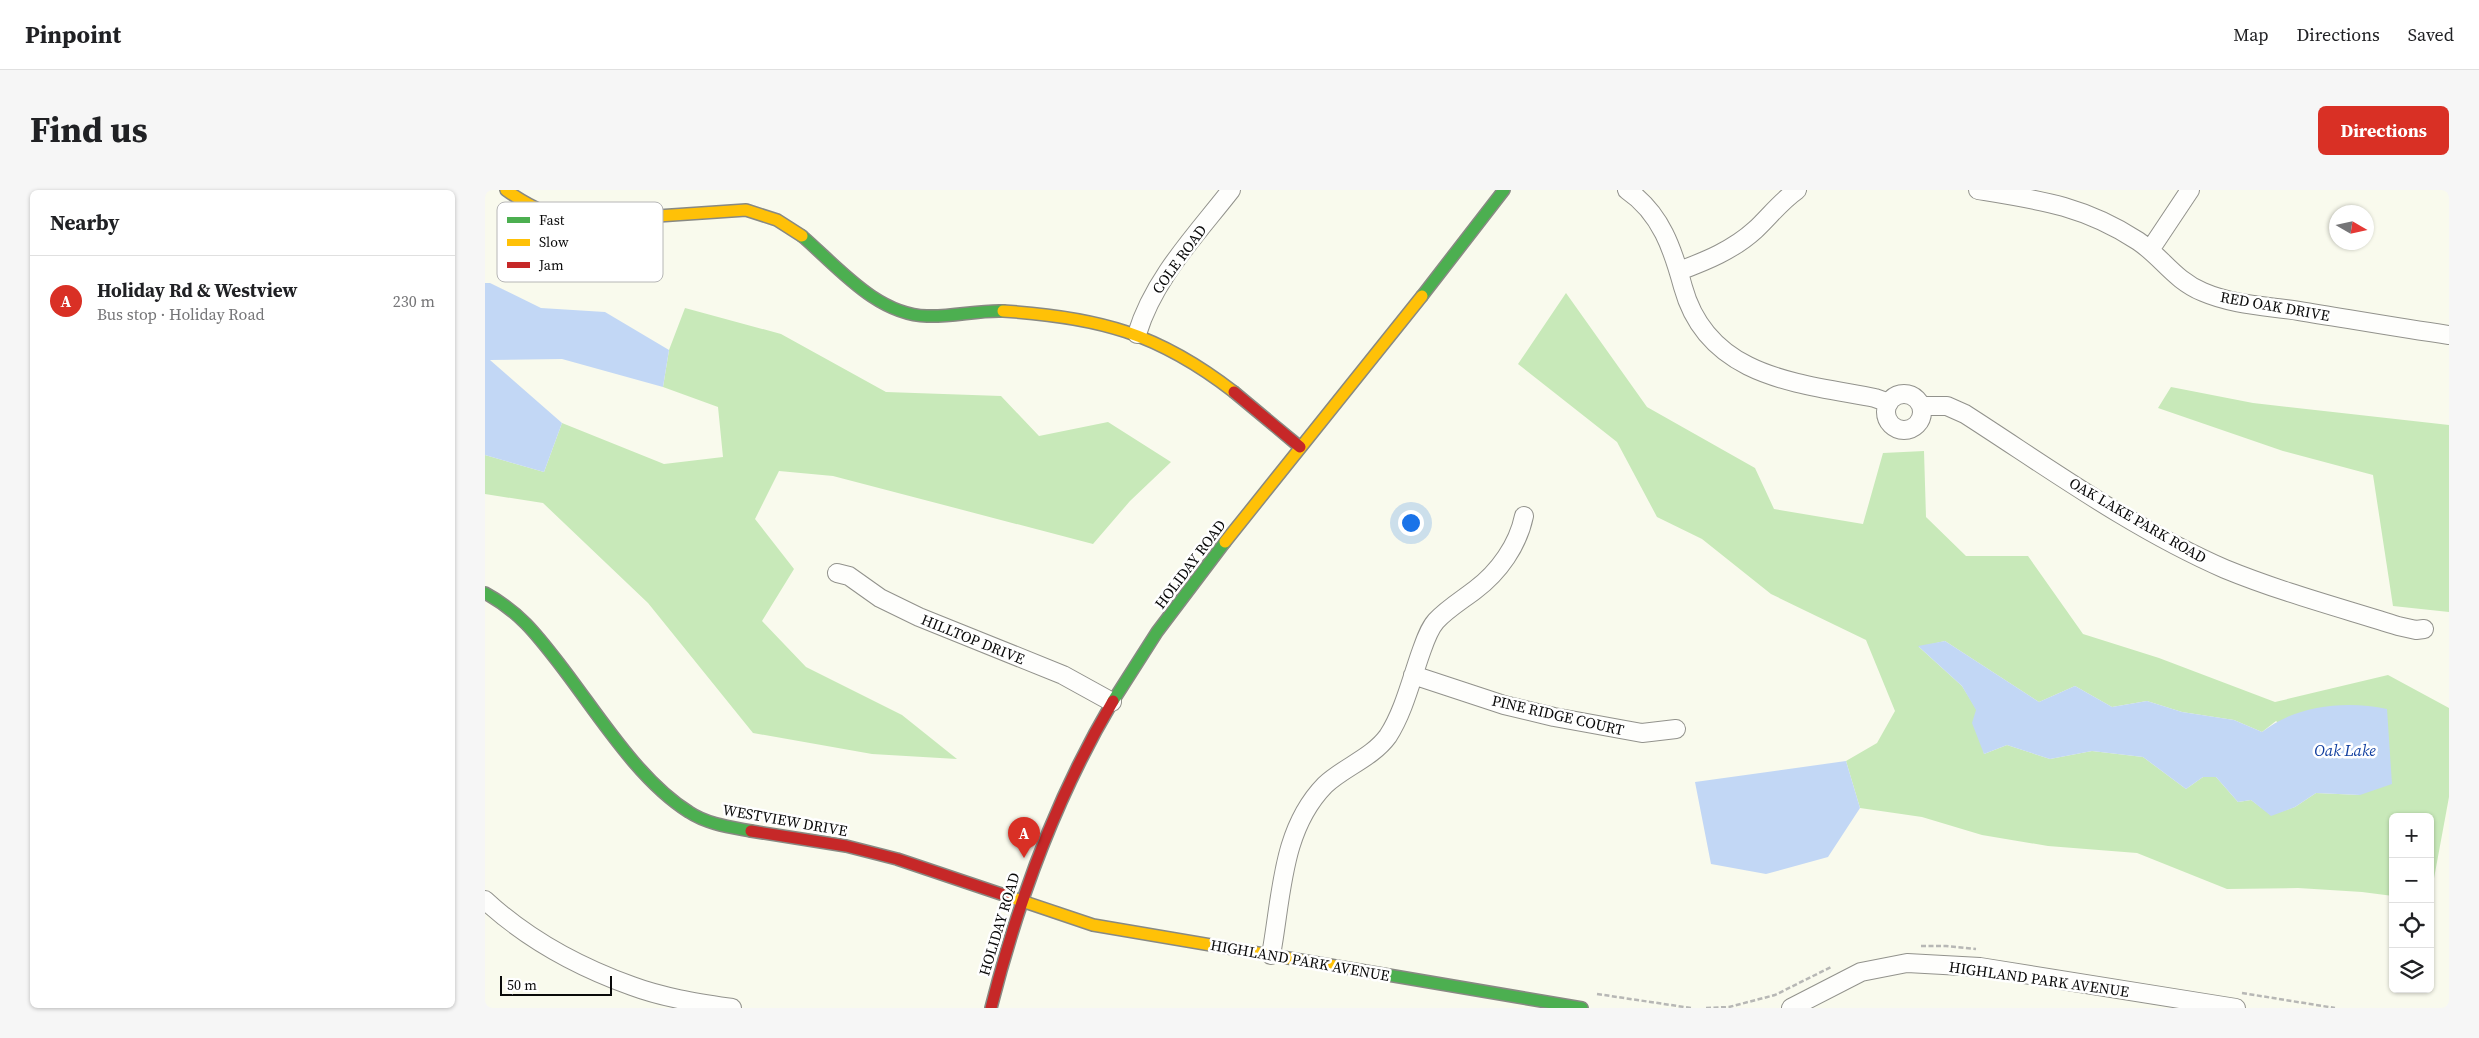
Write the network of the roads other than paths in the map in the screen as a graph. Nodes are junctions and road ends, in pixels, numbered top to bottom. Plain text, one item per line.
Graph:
1 (506, 190) edge
2 (1231, 190) edge
3 (1504, 190) edge
4 (1627, 190) edge
5 (1797, 190) edge
6 (1978, 190) edge
7 (2190, 190) edge
8 (521, 202) edge
9 (663, 216) edge
10 (2150, 250) junction
11 (1679, 271) junction
12 (1137, 334) junction
13 (2449, 335) edge
14 (1889, 403) junction
15 (1921, 406) junction
16 (1300, 448) junction
17 (1523, 516) dead end
18 (837, 573) dead end
19 (485, 593) edge
20 (2424, 629) dead end
21 (1413, 675) junction
22 (1112, 702) junction
23 (1676, 729) dead end
24 (485, 900) edge
25 (1021, 900) junction
26 (1271, 955) junction
27 (732, 1008) edge
28 (991, 1008) edge
29 (1582, 1008) edge
30 (1791, 1008) edge
31 (2236, 1008) edge

1 - 8 street
2 - 12 street, COLE ROAD
3 - 16 street, HOLIDAY ROAD
4 - 11 street
5 - 11 street
6 - 10 street, RED OAK DRIVE
7 - 10 street
9 - 12 street
10 - 13 street, RED OAK DRIVE
11 - 14 street
12 - 16 street
14 - 15 street, OAK LAKE PARK ROAD
14 - 15 street
15 - 20 street, OAK LAKE PARK ROAD
16 - 22 street, HOLIDAY ROAD
17 - 21 street
18 - 22 street, HILLTOP DRIVE
19 - 25 street, WESTVIEW DRIVE
21 - 23 street, PINE RIDGE COURT
21 - 26 street
22 - 25 street, HOLIDAY ROAD
24 - 27 street
25 - 26 street, HIGHLAND PARK AVENUE
25 - 28 street, HOLIDAY ROAD
26 - 29 street, HIGHLAND PARK AVENUE
30 - 31 street, HIGHLAND PARK AVENUE

